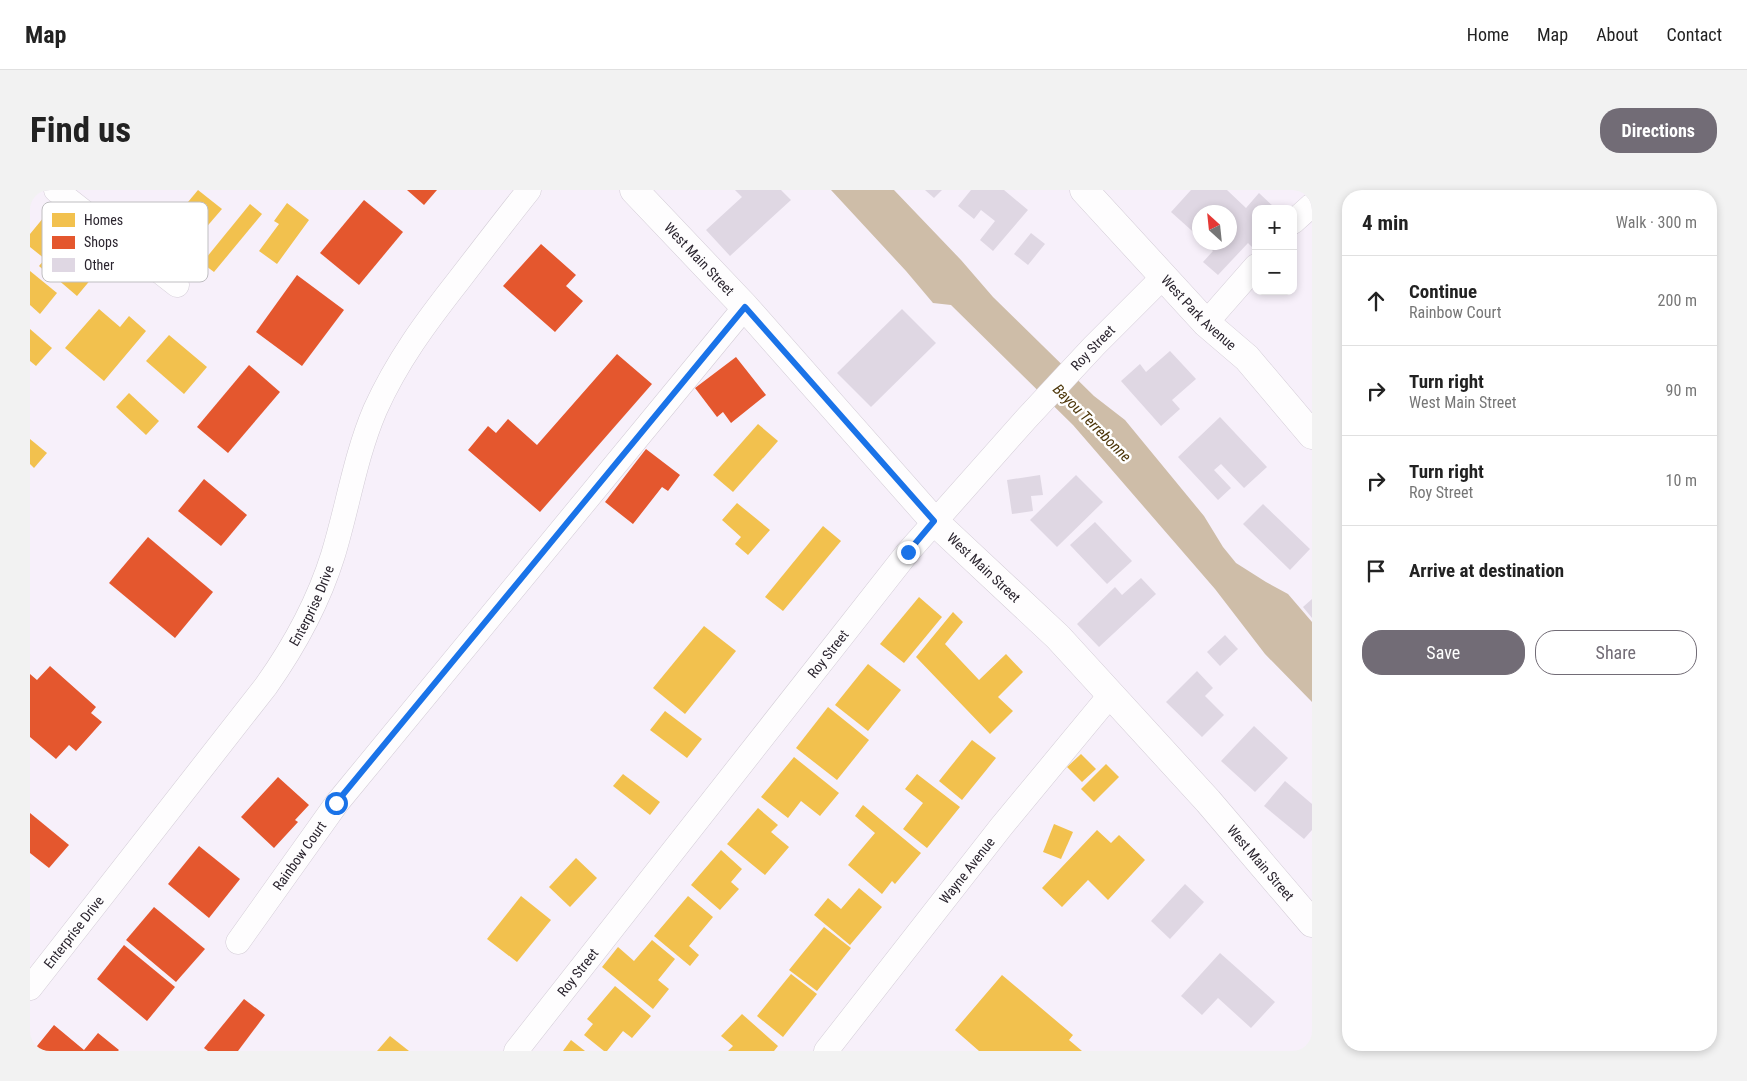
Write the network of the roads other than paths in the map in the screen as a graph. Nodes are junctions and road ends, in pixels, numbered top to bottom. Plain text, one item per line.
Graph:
1 (56, 190) edge
2 (529, 190) edge
3 (634, 190) edge
4 (1084, 190) edge
5 (71, 202) edge
6 (1312, 205) edge
7 (1297, 218) edge
8 (1252, 271) edge
9 (1164, 276) junction
10 (173, 282) edge
11 (177, 285) dead end
12 (745, 307) junction
13 (1206, 324) junction
14 (1312, 435) edge
15 (934, 521) junction
16 (1110, 694) junction
17 (1312, 923) edge
18 (238, 942) dead end
19 (30, 988) edge
20 (516, 1051) edge
21 (826, 1051) edge

1 - 5 street
2 - 19 street, Enterprise Drive
3 - 12 main road, West Main Street
4 - 9 main road, West Park Avenue
6 - 7 street
8 - 13 street
9 - 13 main road, West Park Avenue
9 - 15 street, Roy Street
10 - 11 street
12 - 15 main road, West Main Street
12 - 18 street, Rainbow Court
13 - 14 main road, West Park Avenue
15 - 16 main road, West Main Street
15 - 20 street, Roy Street
16 - 17 main road, West Main Street
16 - 21 street, Wayne Avenue

